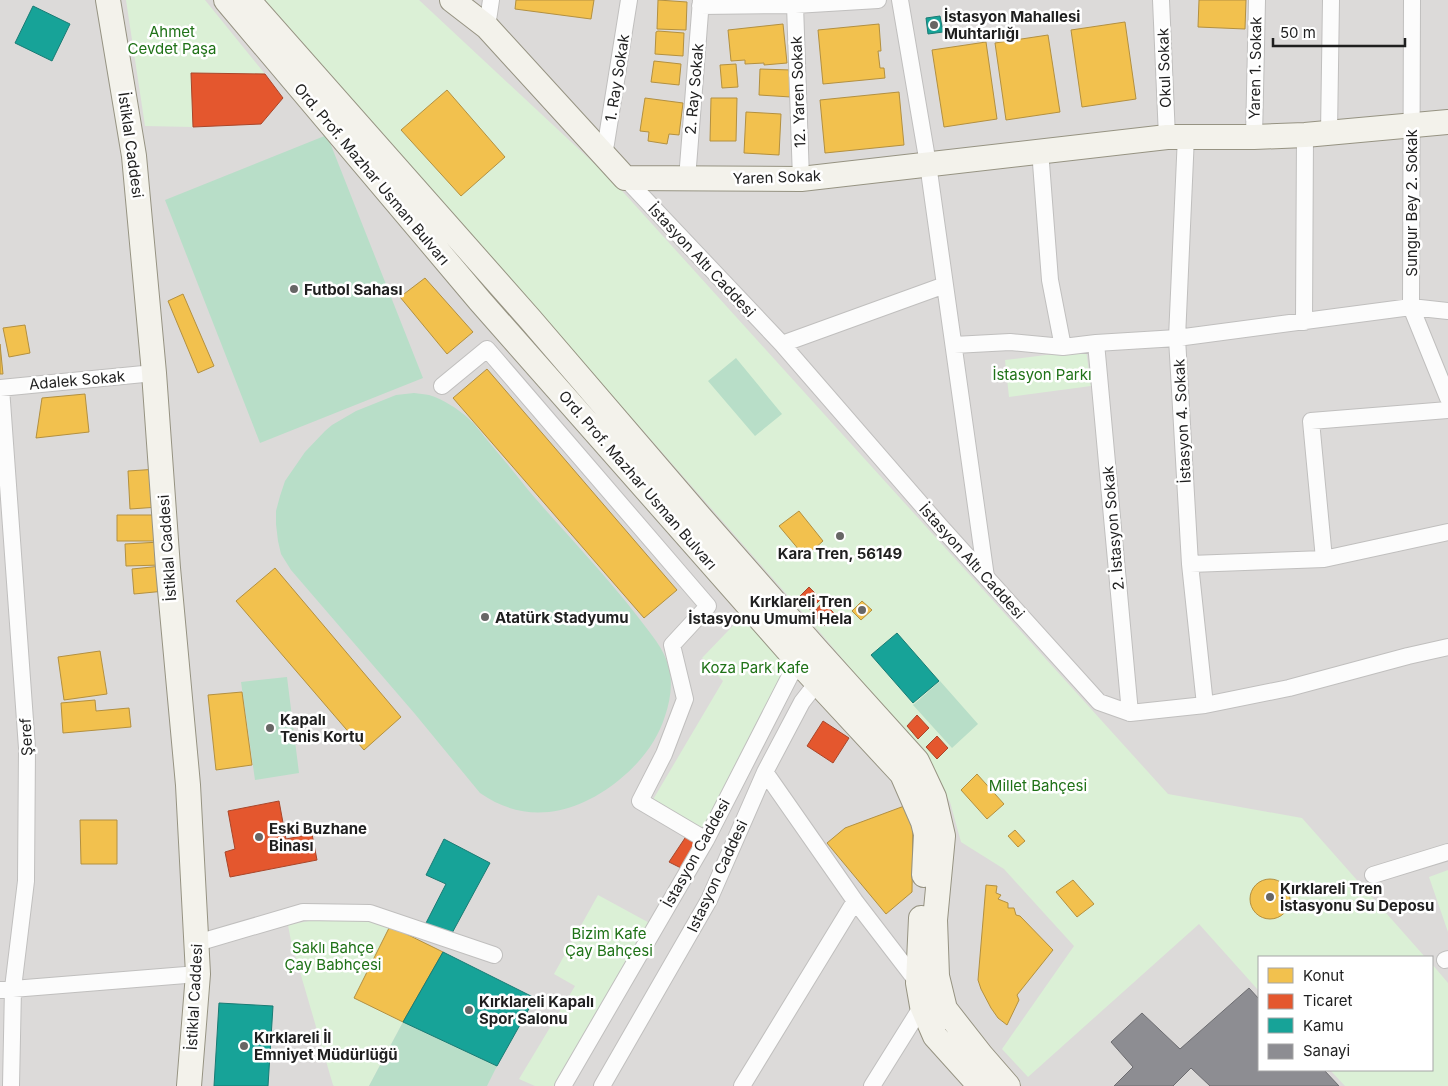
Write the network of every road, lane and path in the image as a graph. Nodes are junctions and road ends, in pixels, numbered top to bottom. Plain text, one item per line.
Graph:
1 (226, 0) edge
2 (248, 0) edge
3 (452, 0) edge
4 (491, 0) edge
5 (629, 0) edge
6 (878, 0) edge
7 (900, 0) edge
8 (1162, 0) edge
9 (1257, 0) edge
10 (1330, 0) edge
11 (1412, 0) edge
12 (105, 3) edge
13 (701, 3) edge
14 (796, 5) junction
15 (487, 27) junction
16 (1448, 122) edge
17 (1412, 124) junction
18 (1329, 133) junction
19 (1305, 135) junction
20 (1177, 136) junction
21 (1254, 137) junction
22 (1040, 150) junction
23 (604, 156) junction
24 (928, 164) junction
25 (625, 178) junction
26 (687, 178) junction
27 (801, 179) junction
28 (945, 285) junction
29 (1411, 307) junction
30 (1448, 311) edge
31 (1304, 322) junction
32 (1177, 338) junction
33 (1096, 343) junction
34 (782, 344) junction
35 (954, 345) junction
36 (1063, 347) junction
37 (154, 373) junction
38 (442, 386) dead end
39 (1, 388) edge
40 (1448, 398) edge
41 (1448, 410) edge
42 (1448, 532) edge
43 (1324, 559) junction
44 (1190, 564) junction
45 (986, 577) junction
46 (1448, 647) edge
47 (816, 665) junction
48 (1205, 705) junction
49 (1130, 712) junction
50 (765, 772) junction
51 (706, 840) junction
52 (1448, 852) edge
53 (1373, 876) dead end
54 (855, 901) junction
55 (197, 943) junction
56 (494, 955) dead end
57 (198, 974) junction
58 (918, 982) junction
59 (6, 989) edge
60 (934, 1008) junction
61 (11, 1086) edge
62 (189, 1086) edge
63 (563, 1086) edge
64 (602, 1086) edge
65 (742, 1086) edge
66 (872, 1086) edge
67 (980, 1086) edge
68 (1008, 1086) edge

1 - 47 main road, Ord. Prof. Mazhar Usman Bulvarı
2 - 47 main road, Ord. Prof. Mazhar Usman Bulvarı
3 - 15 main road, İstasyon Altı Caddesi
4 - 15 street
5 - 23 street, 1. Ray Sokak
6 - 14 street
7 - 24 street
8 - 20 street, Okul Sokak
9 - 21 street, Yaren 1. Sokak
10 - 18 street
11 - 17 street, Sungur Bey 2. Sokak
12 - 37 main road, İstiklal Caddesi
13 - 14 street
13 - 26 street, 2. Ray Sokak
14 - 27 street, 12. Yaren Sokak
15 - 23 main road, İstasyon Altı Caddesi
16 - 17 main road, Yaren Sokak
17 - 18 main road, Yaren Sokak
17 - 29 street, Sungur Bey 2. Sokak
18 - 19 main road, Yaren Sokak
19 - 21 main road, Yaren Sokak
19 - 31 street
20 - 21 main road, Yaren Sokak
20 - 22 main road, Yaren Sokak
20 - 32 street, İstasyon 4. Sokak
22 - 24 main road, Yaren Sokak
22 - 36 street
23 - 25 main road, İstasyon Altı Caddesi
24 - 27 main road, Yaren Sokak
24 - 28 street
25 - 26 main road, Yaren Sokak
25 - 34 street, İstasyon Altı Caddesi
26 - 27 main road, Yaren Sokak
28 - 34 street
28 - 35 street
29 - 30 street
29 - 31 street
29 - 40 street, Sungur Bey 2. Sokak
31 - 32 street
32 - 33 street
32 - 44 street, İstasyon 4. Sokak
33 - 36 street
33 - 49 street, 2. İstasyon Sokak
34 - 45 street, İstasyon Altı Caddesi
35 - 36 street
35 - 45 street
37 - 39 street, Adalek Sokak
37 - 55 main road, İstiklal Caddesi
38 - 51 street
39 - 59 street, Şeref
41 - 43 street
42 - 43 street
43 - 44 street
44 - 48 street, İstasyon 4. Sokak
45 - 49 street, İstasyon Altı Caddesi
46 - 48 street, İstasyon Altı Caddesi
47 - 50 street, Istasyon Caddesi
47 - 51 street, İstasyon Caddesi
47 - 58 main road, Ord. Prof. Mazhar Usman Bulvarı
47 - 60 main road, Ord. Prof. Mazhar Usman Bulvarı
48 - 49 street, İstasyon Altı Caddesi
50 - 54 street
50 - 64 street, Istasyon Caddesi
51 - 63 street, İstasyon Caddesi
52 - 53 street
54 - 58 street
54 - 65 street
55 - 56 street
55 - 57 main road, İstiklal Caddesi
57 - 59 street
57 - 62 main road, İstiklal Caddesi
58 - 60 main road, Ord. Prof. Mazhar Usman Bulvarı
59 - 61 street, Şeref
60 - 66 street
60 - 67 main road
60 - 68 main road

